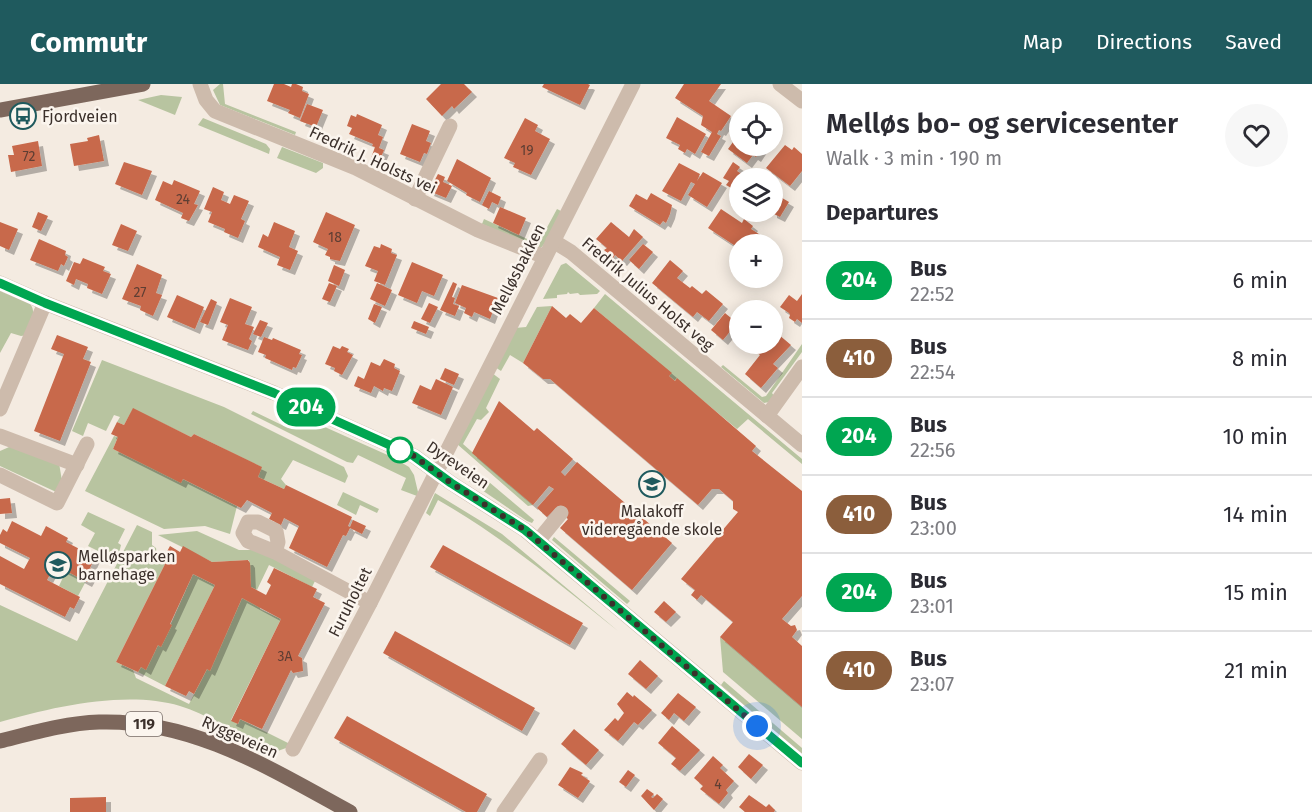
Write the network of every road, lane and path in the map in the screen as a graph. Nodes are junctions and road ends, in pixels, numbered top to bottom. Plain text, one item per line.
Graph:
1 (143, 84) edge
2 (200, 84) edge
3 (633, 84) edge
4 (780, 84) edge
5 (802, 101) edge
6 (0, 110) edge
7 (450, 126) dead end
8 (415, 199) junction
9 (553, 241) junction
10 (545, 257) junction
11 (0, 283) edge
12 (45, 303) junction
13 (802, 367) edge
14 (0, 409) edge
15 (768, 416) junction
16 (0, 436) edge
17 (87, 444) dead end
18 (802, 445) edge
19 (77, 465) junction
20 (436, 471) junction
21 (0, 476) edge
22 (561, 513) dead end
23 (538, 541) junction
24 (275, 552) dead end
25 (370, 603) junction
26 (0, 741) edge
27 (293, 749) dead end
28 (540, 760) dead end
29 (802, 763) edge
30 (350, 812) edge
31 (504, 812) edge

1 - 6 main road
2 - 8 street, Fredrik J. Holsts vei
3 - 9 street, Melløsbakken
4 - 5 street
7 - 8 street
8 - 10 street, Fredrik J. Holsts vei
9 - 10 street, Melløsbakken
9 - 15 street, Fredrik Julius Holst veg
10 - 20 street, Melløsbakken
11 - 12 street, Dyreveien
12 - 14 street
12 - 20 street, Dyreveien
13 - 15 street
15 - 18 street, Fredrik Julius Holst veg
16 - 19 street
17 - 19 street
19 - 21 street
20 - 23 street, Dyreveien
20 - 25 street, Furuholtet
22 - 23 street
23 - 29 street, Dyreveien
24 - 25 street
25 - 27 street, Furuholtet
26 - 30 main road, Ryggeveien / 119
28 - 31 street

